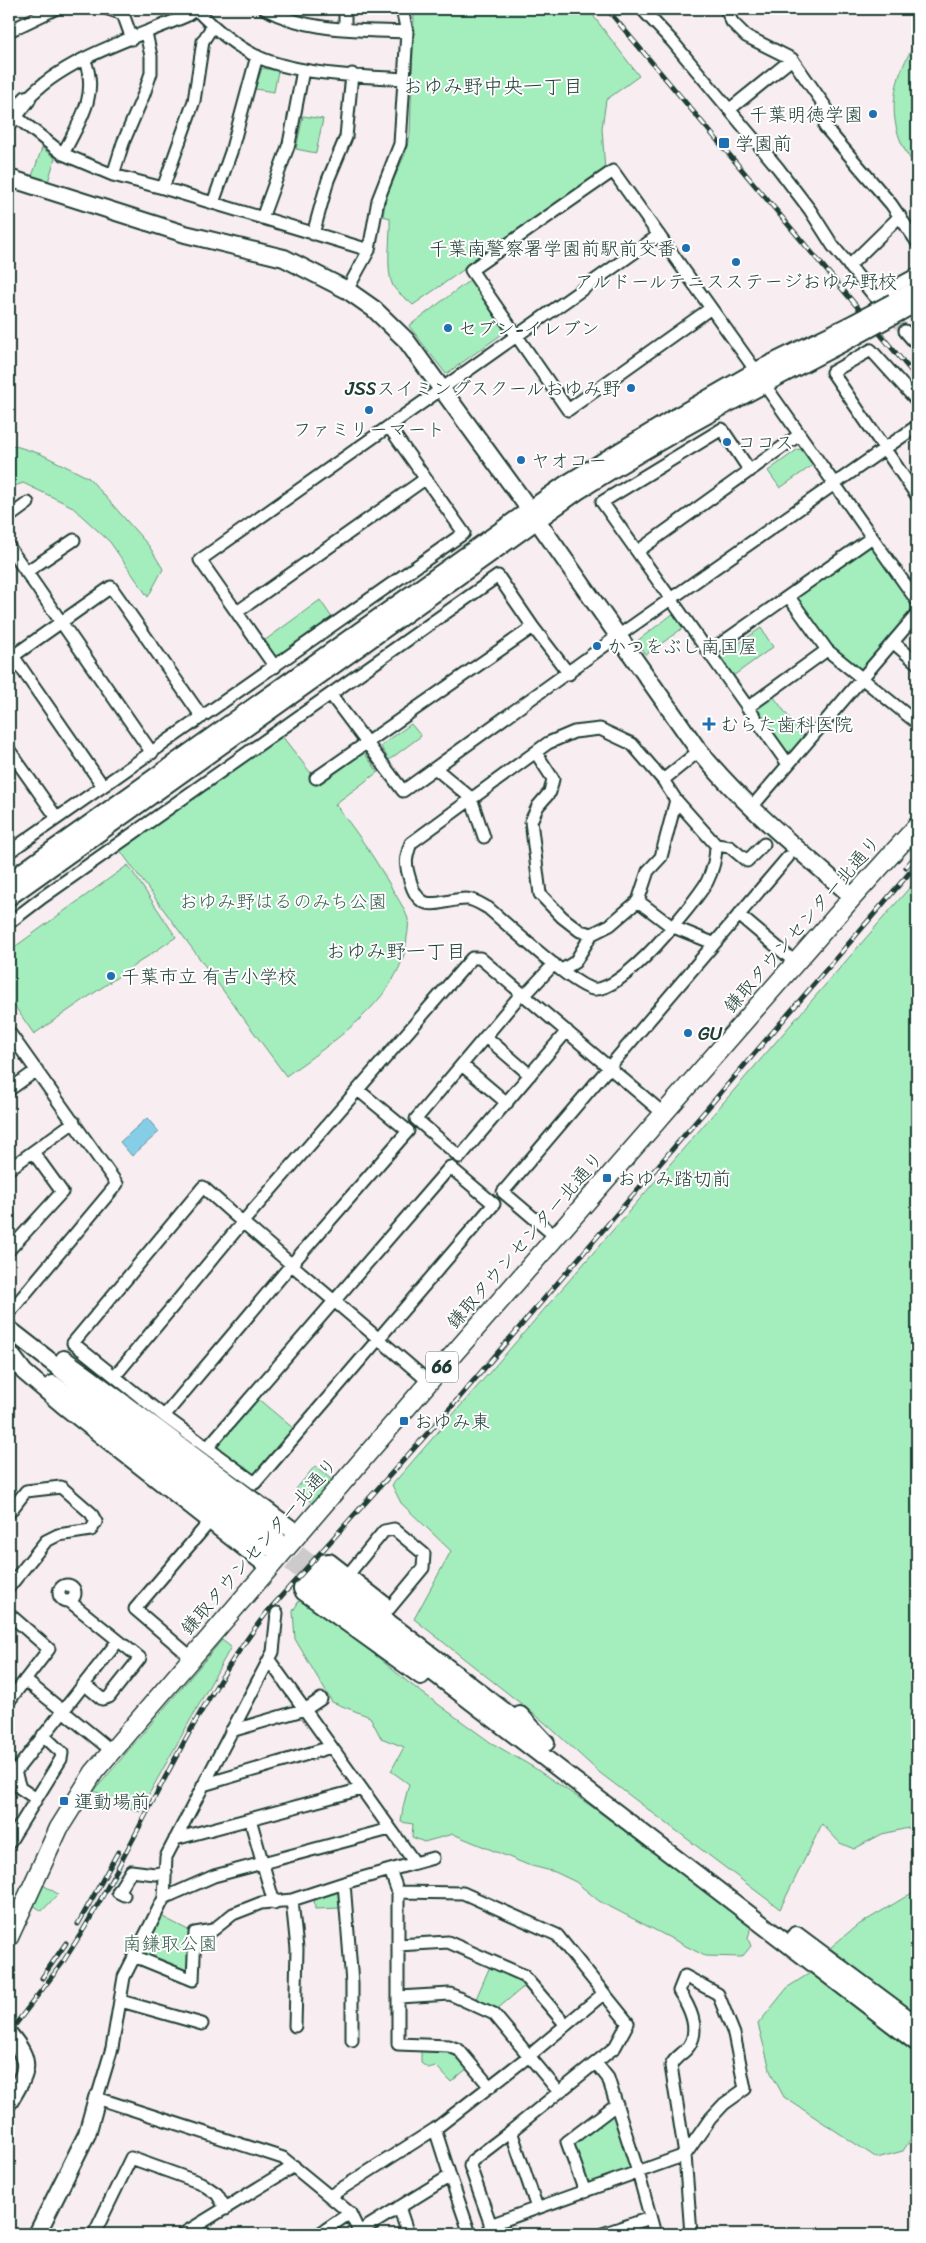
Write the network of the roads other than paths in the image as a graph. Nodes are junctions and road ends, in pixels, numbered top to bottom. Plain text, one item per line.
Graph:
1 (55, 9) edge
2 (108, 9) edge
3 (196, 9) edge
4 (265, 9) edge
5 (293, 9) edge
6 (345, 9) edge
7 (402, 9) edge
8 (642, 9) edge
9 (726, 9) edge
10 (293, 21) junction
11 (212, 27) junction
12 (345, 29) junction
13 (9, 31) edge
14 (407, 32) junction
15 (146, 33) junction
16 (132, 39) junction
17 (256, 56) junction
18 (84, 59) junction
19 (792, 59) junction
20 (303, 70) junction
21 (352, 74) junction
22 (404, 79) junction
23 (27, 99) joint
24 (730, 110) junction
25 (10, 115) edge
26 (63, 154) junction
27 (114, 175) junction
28 (9, 178) edge
29 (163, 188) junction
30 (213, 203) junction
31 (900, 216) junction
32 (262, 218) junction
33 (312, 234) junction
34 (659, 236) junction
35 (917, 242) edge
36 (369, 250) junction
37 (850, 266) junction
38 (917, 274) edge
39 (917, 289) edge
40 (347, 290) junction
41 (917, 303) edge
42 (897, 307) junction
43 (711, 308) junction
44 (905, 331) tunnel mouth
45 (516, 336) junction
46 (917, 345) edge
47 (760, 378) junction
48 (442, 389) junction
49 (917, 401) edge
50 (917, 426) edge
51 (388, 427) junction
52 (799, 435) junction
53 (885, 450) junction
54 (750, 471) junction
55 (425, 479) junction
56 (834, 486) junction
57 (917, 496) edge
58 (28, 503) dead end
59 (533, 515) junction
60 (9, 516) edge
61 (872, 538) junction
62 (74, 540) dead end
63 (9, 547) edge
64 (638, 551) junction
65 (19, 562) junction
66 (9, 570) edge
67 (26, 572) junction
68 (789, 597) junction
69 (671, 600) junction
70 (917, 601) edge
71 (237, 612) junction
72 (917, 614) edge
73 (61, 621) junction
74 (533, 627) junction
75 (618, 636) junction
76 (894, 643) junction
77 (826, 650) junction
78 (709, 652) junction
79 (11, 658) edge
80 (917, 663) edge
81 (274, 667) junction
82 (569, 674) junction
83 (862, 677) junction
84 (331, 695) junction
85 (747, 708) junction
86 (202, 718) junction
87 (917, 722) edge
88 (366, 742) junction
89 (9, 750) edge
90 (699, 751) junction
91 (152, 752) junction
92 (536, 753) junction
93 (788, 764) junction
94 (435, 768) junction
95 (316, 778) dead end
96 (663, 780) junction
97 (103, 786) junction
98 (471, 798) junction
99 (676, 800) junction
100 (751, 808) junction
101 (57, 818) junction
102 (917, 826) edge
103 (484, 837) dead end
104 (764, 844) dead end
105 (716, 845) junction
106 (9, 851) edge
107 (788, 857) dead end
108 (9, 881) edge
109 (9, 897) edge
110 (853, 897) junction
111 (638, 901) junction
112 (739, 916) junction
113 (9, 923) edge
114 (671, 926) junction
115 (592, 934) junction
116 (713, 943) junction
117 (796, 963) junction
118 (558, 967) junction
119 (524, 994) junction
120 (567, 1031) junction
121 (9, 1032) edge
122 (486, 1037) junction
123 (462, 1065) junction
124 (610, 1068) junction
125 (37, 1070) junction
126 (530, 1075) junction
127 (9, 1090) edge
128 (358, 1090) junction
129 (506, 1103) junction
130 (664, 1114) junction
131 (74, 1122) junction
132 (33, 1152) junction
133 (9, 1169) edge
134 (242, 1223) junction
135 (556, 1237) junction
136 (9, 1250) edge
137 (291, 1265) junction
138 (335, 1301) junction
139 (9, 1313) edge
140 (15, 1334) edge
141 (379, 1339) junction
142 (9, 1351) edge
143 (115, 1376) junction
144 (429, 1382) junction
145 (164, 1416) junction
146 (208, 1447) junction
147 (9, 1513) edge
148 (206, 1526) dead end
149 (298, 1534) junction
150 (270, 1567) junction
151 (347, 1576) junction
152 (324, 1580) tunnel mouth
153 (9, 1587) edge
154 (69, 1601) dead end
155 (390, 1609) junction
156 (277, 1613) dead end
157 (10, 1619) edge
158 (118, 1641) junction
159 (191, 1657) junction
160 (268, 1660) junction
161 (25, 1680) junction
162 (84, 1684) junction
163 (321, 1699) dead end
164 (9, 1701) edge
165 (306, 1709) junction
166 (62, 1710) junction
167 (231, 1731) junction
168 (42, 1735) junction
169 (332, 1746) junction
170 (542, 1747) junction
171 (112, 1751) junction
172 (12, 1772) edge
173 (204, 1785) junction
174 (362, 1789) junction
175 (35, 1798) junction
176 (250, 1819) junction
177 (390, 1829) junction
178 (175, 1839) junction
179 (9, 1843) edge
180 (433, 1858) dead end
181 (415, 1863) junction
182 (262, 1864) junction
183 (390, 1870) junction
184 (166, 1872) junction
185 (344, 1883) junction
186 (398, 1892) junction
187 (124, 1895) dead end
188 (164, 1898) junction
189 (292, 1900) junction
190 (274, 1903) junction
191 (14, 1913) edge
192 (9, 1937) edge
193 (398, 1944) junction
194 (134, 1956) junction
195 (854, 1985) junction
196 (603, 1994) junction
197 (399, 1997) junction
198 (121, 2001) junction
199 (202, 2024) dead end
200 (566, 2025) junction
201 (917, 2025) edge
202 (295, 2026) dead end
203 (9, 2034) edge
204 (352, 2040) dead end
205 (917, 2043) edge
206 (529, 2056) junction
207 (596, 2063) junction
208 (490, 2087) junction
209 (559, 2092) junction
210 (96, 2098) junction
211 (9, 2102) edge
212 (617, 2104) junction
213 (435, 2129) junction
214 (512, 2131) junction
215 (685, 2155) junction
216 (294, 2166) junction
217 (638, 2172) junction
218 (450, 2176) junction
219 (585, 2192) junction
220 (330, 2196) junction
221 (399, 2207) junction
222 (538, 2208) junction
223 (226, 2209) junction
224 (350, 2213) junction
225 (650, 2218) junction
226 (492, 2230) edge
227 (360, 2233) edge
228 (37, 2234) edge
229 (94, 2234) edge
230 (183, 2234) edge
231 (319, 2234) edge
232 (408, 2234) edge
233 (470, 2234) edge
234 (602, 2234) edge
235 (655, 2234) edge
236 (691, 2234) edge

1 - 13 street
2 - 16 street
3 - 11 street
3 - 15 street
4 - 10 street
5 - 10 street
6 - 12 street
7 - 14 street
8 - 24 street
9 - 19 street
10 - 12 street
11 - 17 street
11 - 29 street
12 - 14 street
14 - 22 street
15 - 16 street
15 - 27 street
16 - 18 street
17 - 20 street
17 - 30 street
18 - 23 street
18 - 26 street
19 - 24 street
19 - 31 street
20 - 21 street
20 - 32 street
21 - 22 street
21 - 33 street
22 - 36 street
23 - 25 street
24 - 37 street
25 - 26 street
26 - 27 street
27 - 29 street
28 - 40 street
29 - 30 street
30 - 32 street
31 - 35 street
31 - 37 street
32 - 33 street
33 - 36 street
34 - 43 street
34 - 45 street
34 - 45 street
36 - 40 street
37 - 38 street
39 - 42 street
40 - 48 street
41 - 42 street
42 - 47 street, bridge
43 - 45 street
43 - 47 street
44 - 46 street
45 - 48 street
47 - 52 street
47 - 59 street
48 - 51 street
48 - 59 street
49 - 53 street
50 - 53 street
51 - 55 street
51 - 71 street
52 - 54 street
52 - 56 street
53 - 56 street
53 - 57 street
54 - 64 street
54 - 64 street
55 - 71 street
55 - 81 street
56 - 61 street
56 - 69 street
58 - 60 street
59 - 75 street
59 - 108 street
59 - 109 street
61 - 68 street
61 - 70 street
62 - 67 street
63 - 65 street
64 - 69 street
65 - 66 street
65 - 67 street
67 - 73 street
68 - 77 street
68 - 78 street
69 - 75 street
69 - 78 street
71 - 81 street
72 - 76 street
73 - 79 street
73 - 86 street
73 - 91 street
74 - 82 street
74 - 84 street
74 - 88 street
75 - 82 street
75 - 90 street
76 - 80 street
76 - 83 street
77 - 83 street
77 - 85 street
78 - 85 street
79 - 97 street
81 - 86 street
82 - 94 street
83 - 87 street
83 - 93 street
84 - 88 street
84 - 113 street
85 - 93 street
86 - 91 street
88 - 94 street
88 - 95 street
89 - 101 street
90 - 96 street
90 - 100 street
91 - 97 street
92 - 96 street
92 - 98 street
92 - 115 street
93 - 100 street
94 - 98 street
96 - 99 street
97 - 101 street
98 - 103 street
98 - 118 street
99 - 105 street
99 - 111 street
100 - 110 street
101 - 106 street
102 - 110 main road, 鎌取タウンセンター北通り / 66
104 - 105 street
105 - 114 street
107 - 112 street
110 - 117 main road, 鎌取タウンセンター北通り / 66
111 - 114 street
111 - 115 street
112 - 116 street
112 - 117 street
114 - 116 street
114 - 118 street
115 - 118 street
116 - 124 street
117 - 130 main road, 鎌取タウンセンター北通り / 66
118 - 119 street
119 - 120 street
119 - 122 street
119 - 128 street
120 - 124 street
120 - 126 street
121 - 125 street
122 - 123 street
122 - 126 street
123 - 129 street
123 - 129 street
124 - 130 street
124 - 135 street
125 - 127 street
125 - 131 street
126 - 129 street
128 - 134 street
128 - 137 street
130 - 135 main road, 鎌取タウンセンター北通り / 66
131 - 132 street
131 - 139 street
132 - 133 street
132 - 136 street
134 - 137 street
134 - 143 street
134 - 143 street
135 - 144 main road, 鎌取タウンセンター北通り / 66
137 - 138 street
137 - 145 street
138 - 141 street
138 - 141 street
138 - 146 street
140 - 142 street
140 - 149 street
141 - 144 street
141 - 146 street
142 - 150 street
143 - 145 street
144 - 149 main road, 鎌取タウンセンター北通り / 66
145 - 146 street
147 - 153 street
148 - 159 street
149 - 150 main road, 鎌取タウンセンター北通り / 66
150 - 159 main road, 鎌取タウンセンター北通り / 66
151 - 155 street
151 - 155 street
151 - 170 street
152 - 170 street
154 - 158 street
155 - 170 street
156 - 160 street
157 - 161 street
158 - 162 street
158 - 162 street
159 - 171 main road, 鎌取タウンセンター北通り / 66
160 - 165 street
160 - 167 street
161 - 164 street
161 - 166 street
162 - 166 street
163 - 165 street
165 - 167 street
165 - 169 street
166 - 168 street
166 - 171 street
167 - 173 street
168 - 172 street
168 - 175 street
169 - 173 street
169 - 174 street
170 - 195 street
171 - 191 main road, 鎌取タウンセンター北通り / 66
172 - 175 street
173 - 178 street
174 - 176 street
174 - 177 street
175 - 179 street
176 - 178 street
176 - 182 street
177 - 181 street
177 - 182 street
178 - 184 street
180 - 181 street
181 - 183 street
182 - 188 street
182 - 190 street
183 - 185 street
183 - 186 street
184 - 187 street
184 - 188 street
185 - 189 street
185 - 204 street
186 - 193 street
186 - 196 street
188 - 194 street
189 - 190 street
189 - 202 street
190 - 194 street
191 - 192 main road, 鎌取タウンセンター北通り / 66
193 - 197 street
193 - 200 street
194 - 198 street
195 - 201 street
195 - 205 street
196 - 200 street
196 - 207 street
197 - 206 street
197 - 208 street
198 - 199 street
198 - 210 street
200 - 206 street
203 - 211 street
206 - 208 street
206 - 209 street
207 - 209 street
207 - 212 street
208 - 213 street
209 - 214 street
210 - 216 street
210 - 228 street
212 - 217 street
212 - 219 street
213 - 218 street
213 - 220 street
214 - 222 street
214 - 226 street
215 - 215 street
215 - 217 street
215 - 236 street
216 - 220 street
216 - 223 street
217 - 219 street
217 - 225 street
218 - 221 street
218 - 233 street
219 - 222 street
220 - 224 street
221 - 227 street
221 - 232 street
222 - 226 street
223 - 229 street
223 - 230 street
224 - 227 street
224 - 231 street
225 - 234 street
225 - 235 street

